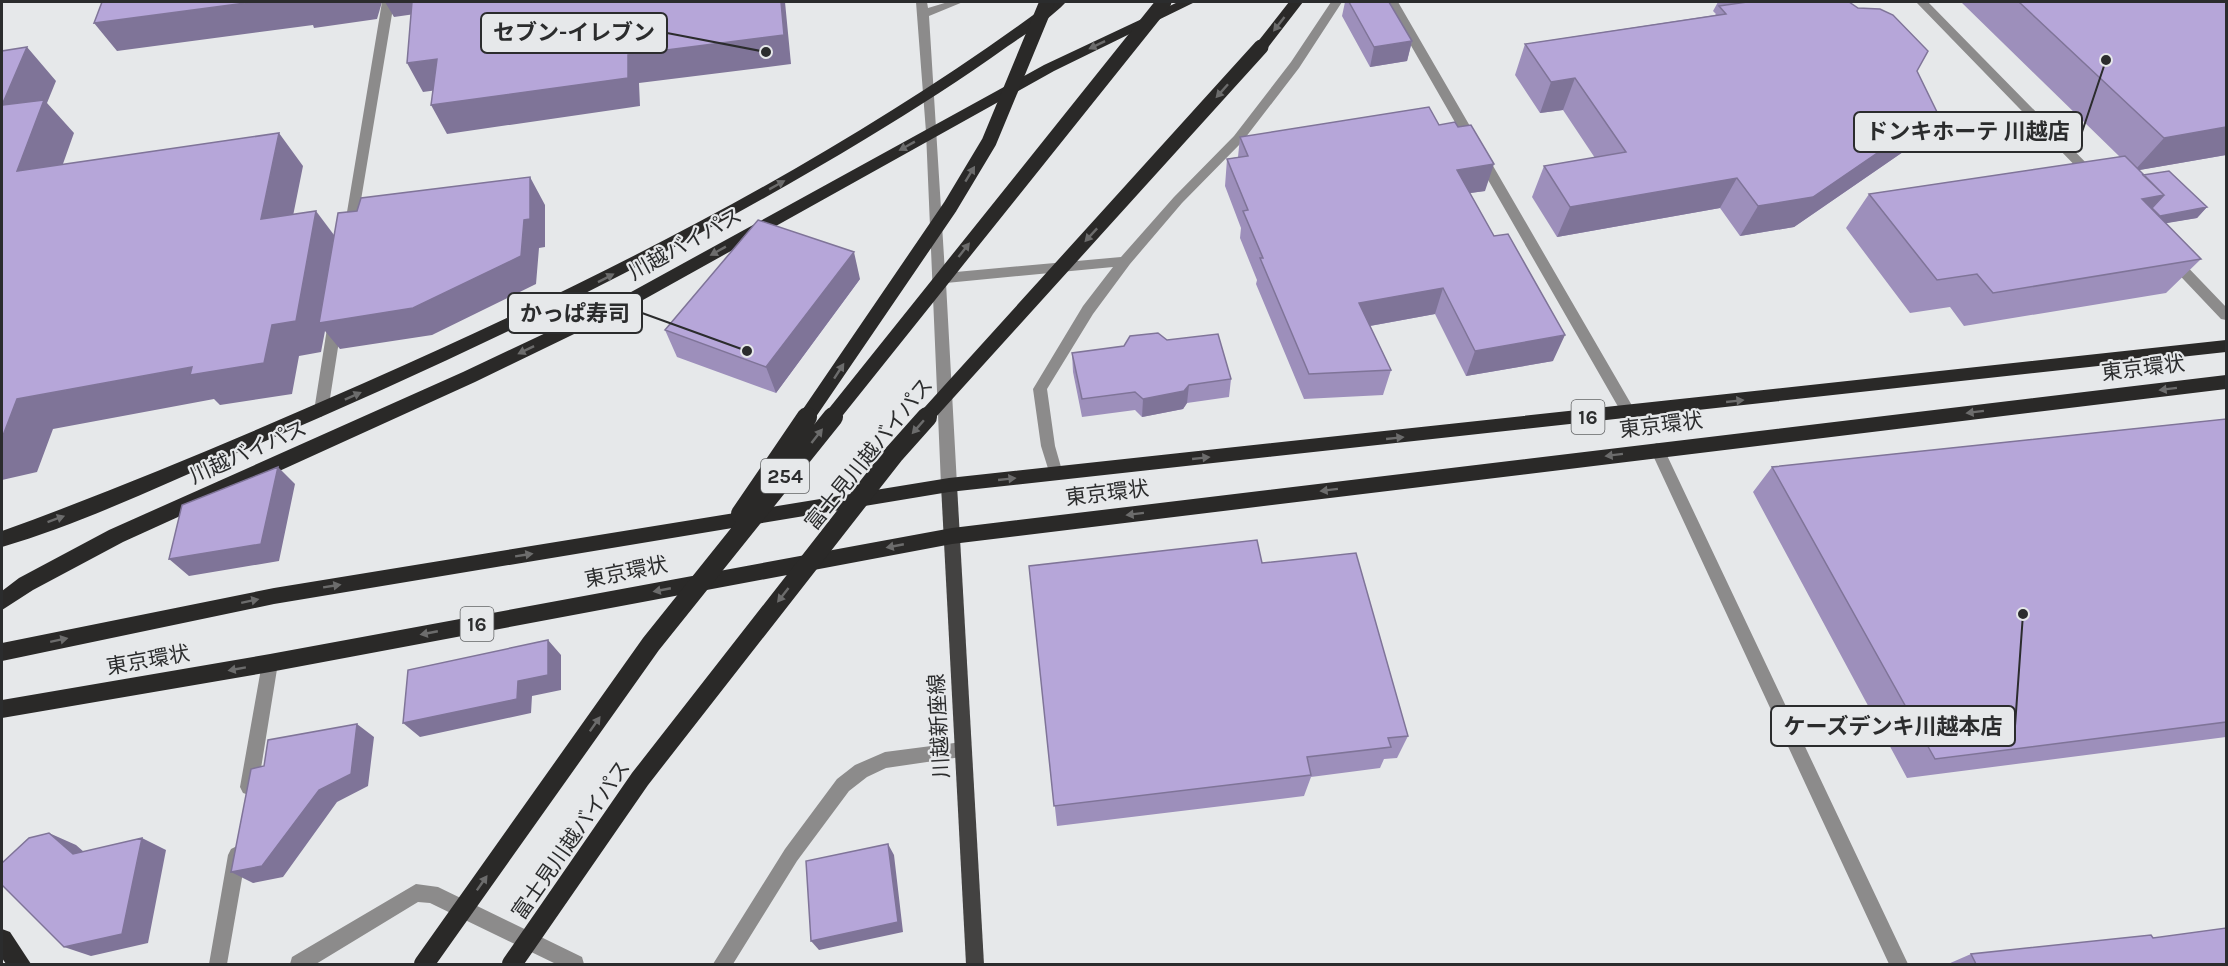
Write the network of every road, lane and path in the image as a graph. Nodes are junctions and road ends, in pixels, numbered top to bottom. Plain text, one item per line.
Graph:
1 (388, 2) edge
2 (922, 2) edge
3 (957, 2) edge
4 (1047, 2) edge
5 (1059, 2) edge
6 (1164, 2) edge
7 (1188, 2) edge
8 (1296, 2) edge
9 (1336, 2) edge
10 (1392, 2) edge
11 (1922, 2) edge
12 (923, 14) junction
13 (930, 94) junction
14 (932, 132) junction
15 (2103, 188) edge
16 (348, 247) edge
17 (2161, 247) edge
18 (1125, 261) junction
19 (939, 279) junction
20 (338, 305) edge
21 (2226, 315) edge
22 (2226, 346) edge
23 (2226, 382) edge
24 (321, 411) junction
25 (1629, 412) junction
26 (1657, 449) junction
27 (1056, 474) junction
28 (949, 485) junction
29 (952, 536) junction
30 (2, 539) edge
31 (2, 602) edge
32 (651, 644) junction
33 (2, 652) edge
34 (270, 663) junction
35 (2, 709) edge
36 (962, 750) junction
37 (246, 802) edge
38 (240, 837) edge
39 (2, 940) edge
40 (20, 964) edge
41 (218, 964) edge
42 (298, 964) edge
43 (424, 964) edge
44 (512, 964) edge
45 (574, 964) edge
46 (722, 964) edge
47 (975, 964) edge
48 (1899, 964) edge

1 - 16 street
2 - 12 street
3 - 12 street
32 -> 4 highway, 254, bridge
5 - 13 highway, 川越バイパス
32 -> 6 highway, 254, bridge
7 -> 14 highway, 川越バイパス
8 -> 44 highway, 富士見川越バイパス, bridge
9 - 18 street
10 - 25 street
11 - 15 street
12 - 13 street
13 - 14 street
24 -> 13 highway, 川越バイパス
14 - 19 street
14 -> 31 highway, 川越バイパス
17 - 21 street
18 - 19 street
18 - 27 street
19 - 28 street
20 - 24 street
25 -> 22 highway, 東京環状 / 16
23 -> 26 highway, 東京環状 / 16
30 -> 24 highway, 川越バイパス
27 -> 25 highway, 東京環状 / 16
26 -> 29 highway, 東京環状 / 16
26 - 48 street
28 -> 27 highway, 東京環状 / 16
28 - 29 main road, 川越新座線
33 -> 28 highway, 東京環状 / 16
29 -> 34 highway, 東京環状 / 16
29 - 36 main road, 川越新座線
43 -> 32 highway, 254, bridge
34 -> 35 highway, 東京環状 / 16
34 - 37 street
36 - 46 street
36 - 47 main road, 川越新座線
38 - 41 street
39 - 40 highway
42 - 45 street

